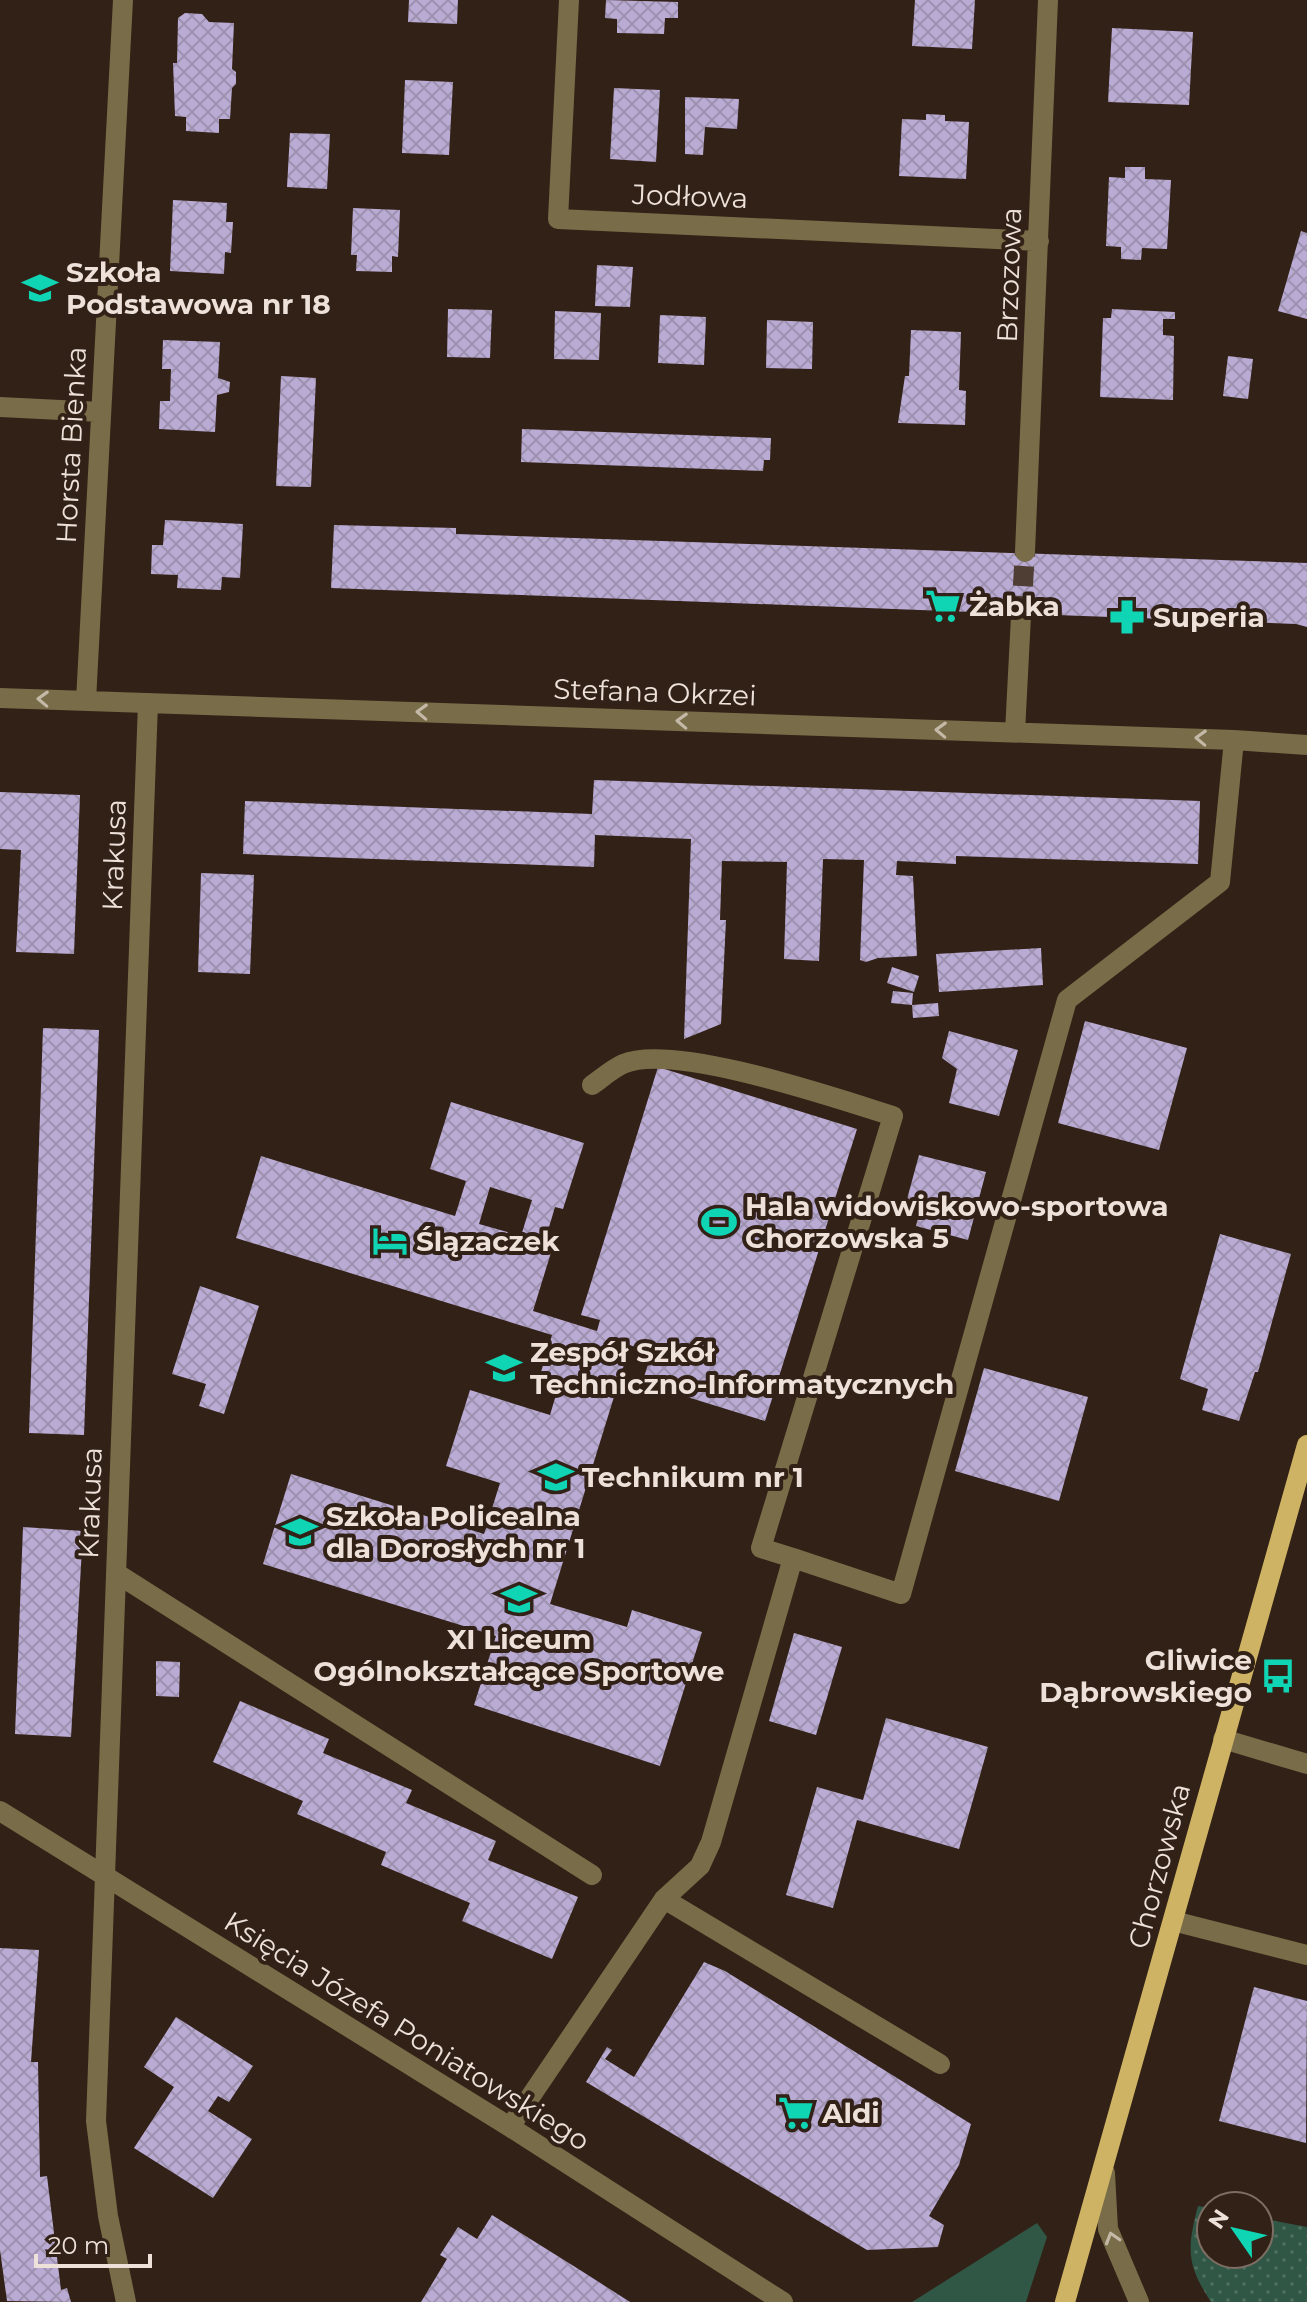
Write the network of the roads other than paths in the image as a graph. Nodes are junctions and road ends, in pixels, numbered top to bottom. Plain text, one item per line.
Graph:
1 (123, 0) edge
2 (569, 0) edge
3 (1048, 0) edge
4 (1039, 241) junction
5 (0, 407) edge
6 (101, 412) junction
7 (1025, 552) tunnel mouth
8 (1021, 616) tunnel mouth
9 (0, 698) edge
10 (86, 701) junction
11 (148, 703) junction
12 (1015, 732) junction
13 (1234, 740) junction
14 (1307, 745) edge
15 (592, 1085) dead end
16 (1307, 1445) edge
17 (793, 1558) junction
18 (116, 1573) junction
19 (1223, 1739) junction
20 (1307, 1764) edge
21 (0, 1811) edge
22 (592, 1875) dead end
23 (105, 1877) junction
24 (664, 1899) junction
25 (1173, 1921) junction
26 (1307, 1955) edge
27 (940, 2064) dead end
28 (510, 2127) junction
29 (1105, 2168) junction
30 (126, 2302) edge
31 (783, 2302) edge
32 (1065, 2302) edge
33 (1139, 2302) edge

1 - 6 street, Horsta Bienka
2 - 4 street, Jodłowa
3 - 4 street, Brzozowa
4 - 7 street, Brzozowa
5 - 6 street
6 - 10 street, Horsta Bienka
8 - 12 street
10 -> 9 street, Stefana Okrzei
10 - 11 street, Stefana Okrzei
12 -> 11 street, Stefana Okrzei
11 - 18 street, Krakusa
13 -> 12 street, Stefana Okrzei
13 - 14 street, Stefana Okrzei
13 - 17 street
15 - 17 street
16 - 19 main road, Chorzowska
17 - 24 street
18 - 22 street
18 - 23 street, Krakusa
19 - 20 street
19 - 25 main road, Chorzowska
21 - 23 street, Księcia Józefa Poniatowskiego
23 - 28 street, Księcia Józefa Poniatowskiego
23 - 30 street, Krakusa
24 - 27 street
24 - 28 street
25 - 26 street
25 - 29 main road, Chorzowska
28 - 31 street, Księcia Józefa Poniatowskiego
29 - 32 main road, Chorzowska
33 -> 29 street

